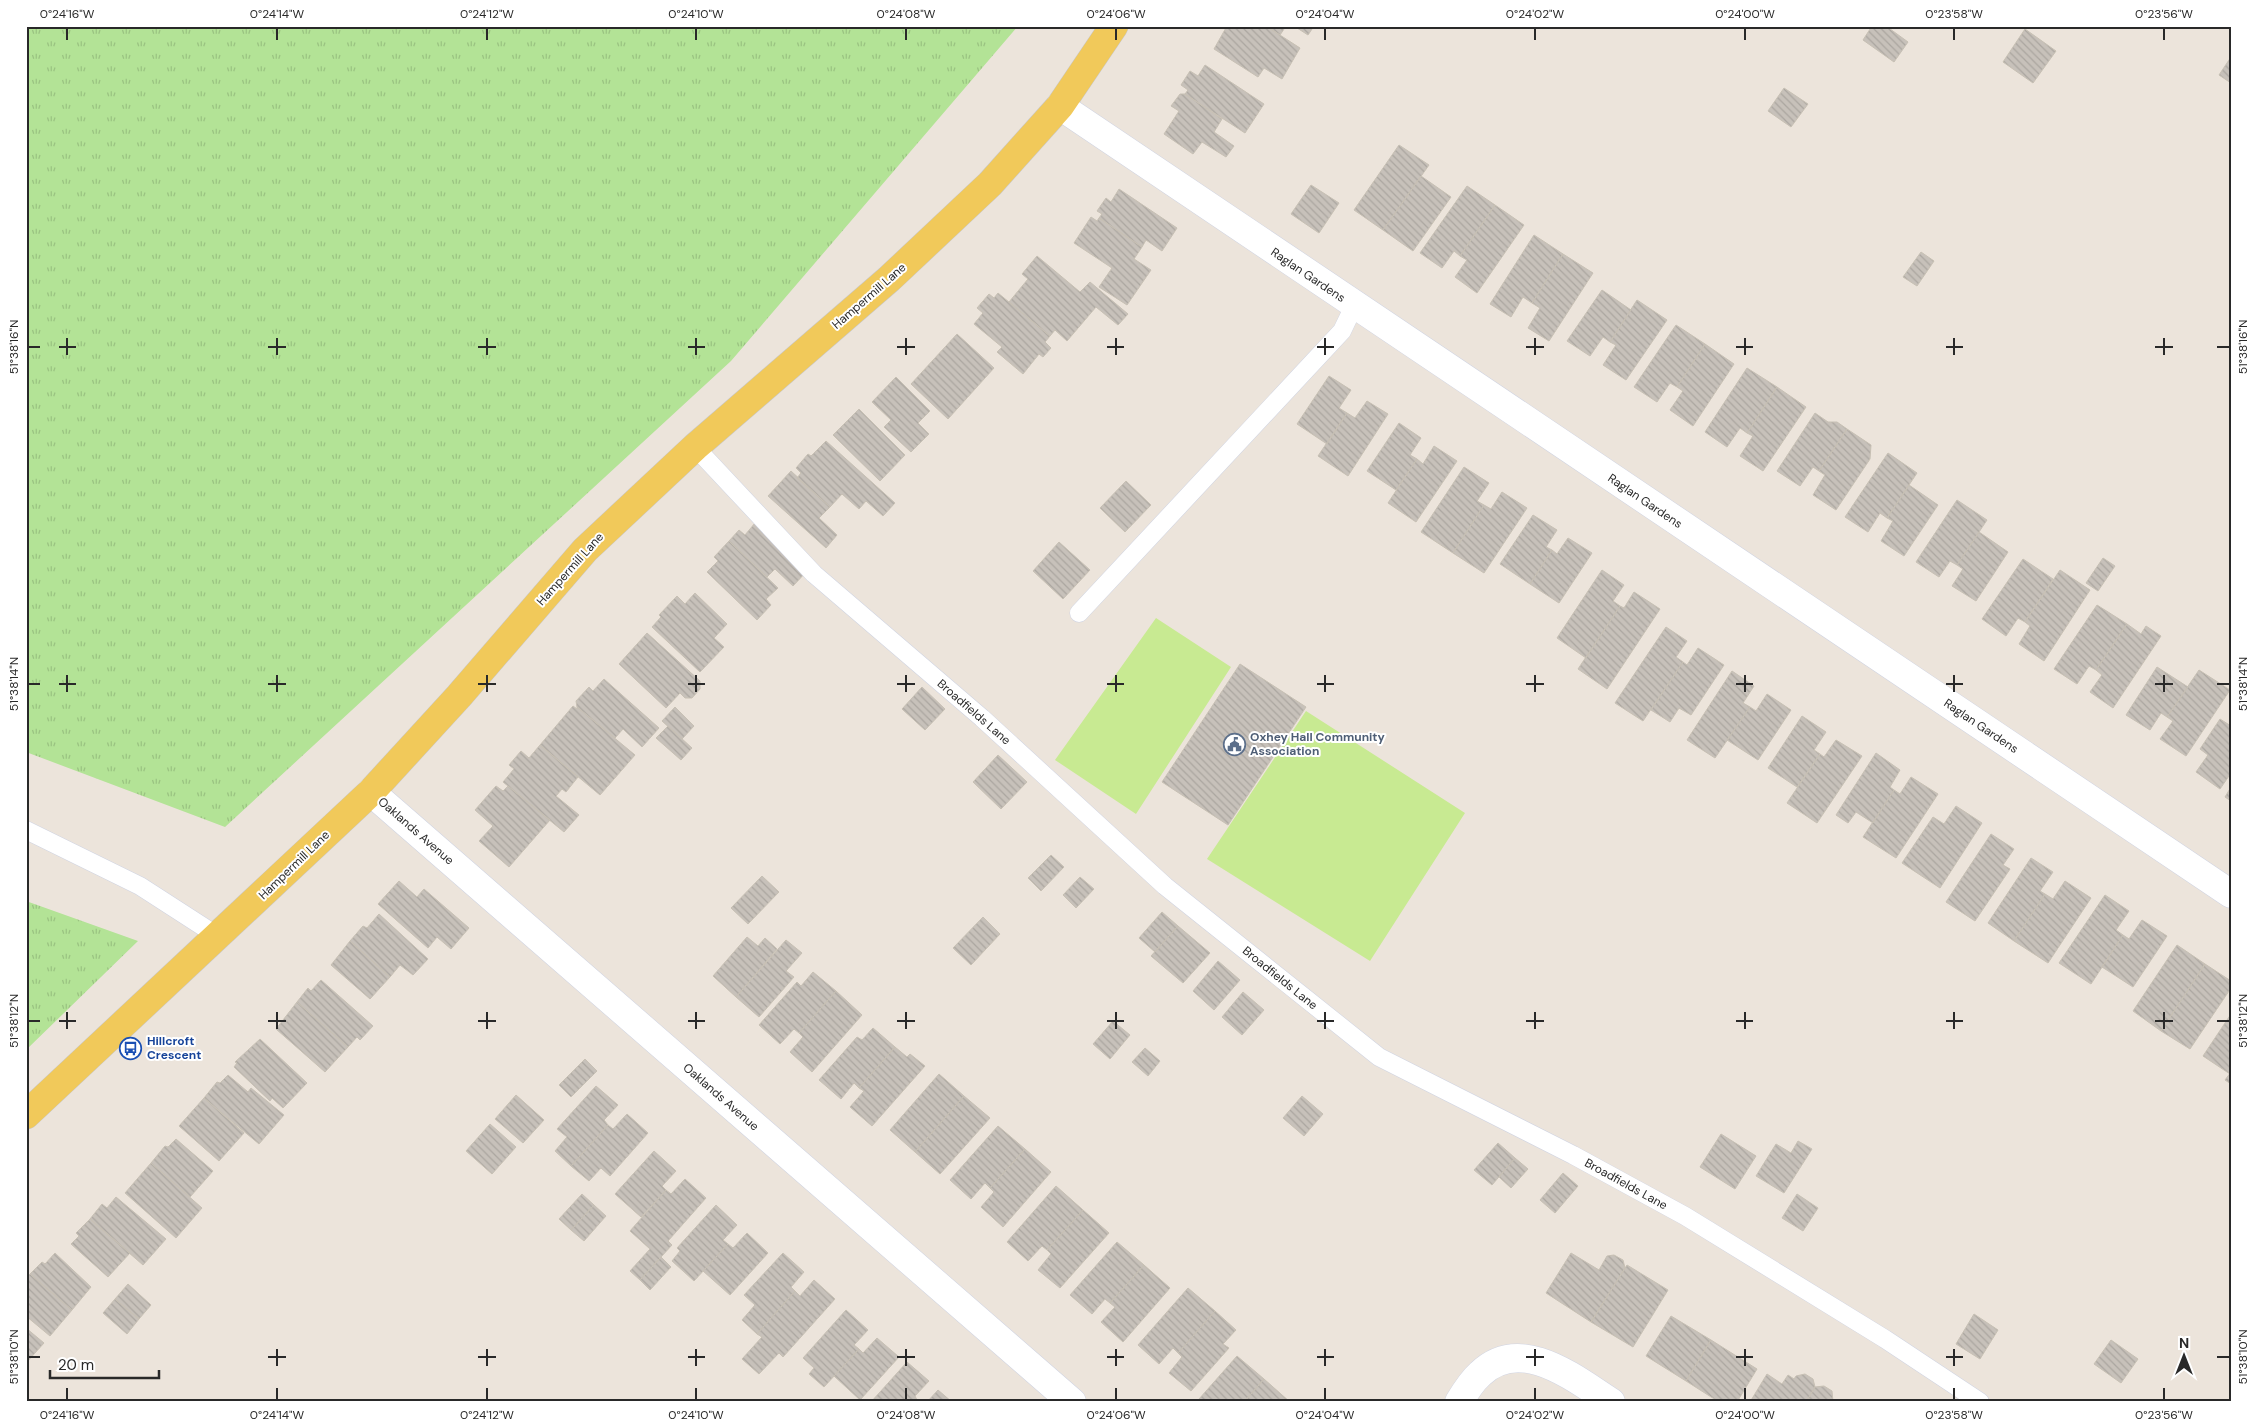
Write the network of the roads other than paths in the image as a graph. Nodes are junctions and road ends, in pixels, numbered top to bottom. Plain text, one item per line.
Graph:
1 (1114, 26) edge
2 (1060, 106) junction
3 (1354, 306) junction
4 (695, 447) junction
5 (1079, 613) dead end
6 (371, 792) junction
7 (26, 830) edge
8 (2231, 894) edge
9 (219, 937) junction
10 (26, 1115) edge
11 (1072, 1402) edge
12 (1459, 1402) edge
13 (1611, 1402) edge
14 (1980, 1402) edge

1 - 2 main road, Hampermill Lane
2 - 3 street, Raglan Gardens
2 - 4 main road, Hampermill Lane
3 - 5 lane
3 - 8 street, Raglan Gardens
4 - 6 main road, Hampermill Lane
4 - 14 lane, Broadfields Lane
6 - 9 main road, Hampermill Lane
6 - 11 street, Oaklands Avenue
7 - 9 lane
9 - 10 main road, Hampermill Lane
12 - 13 street

